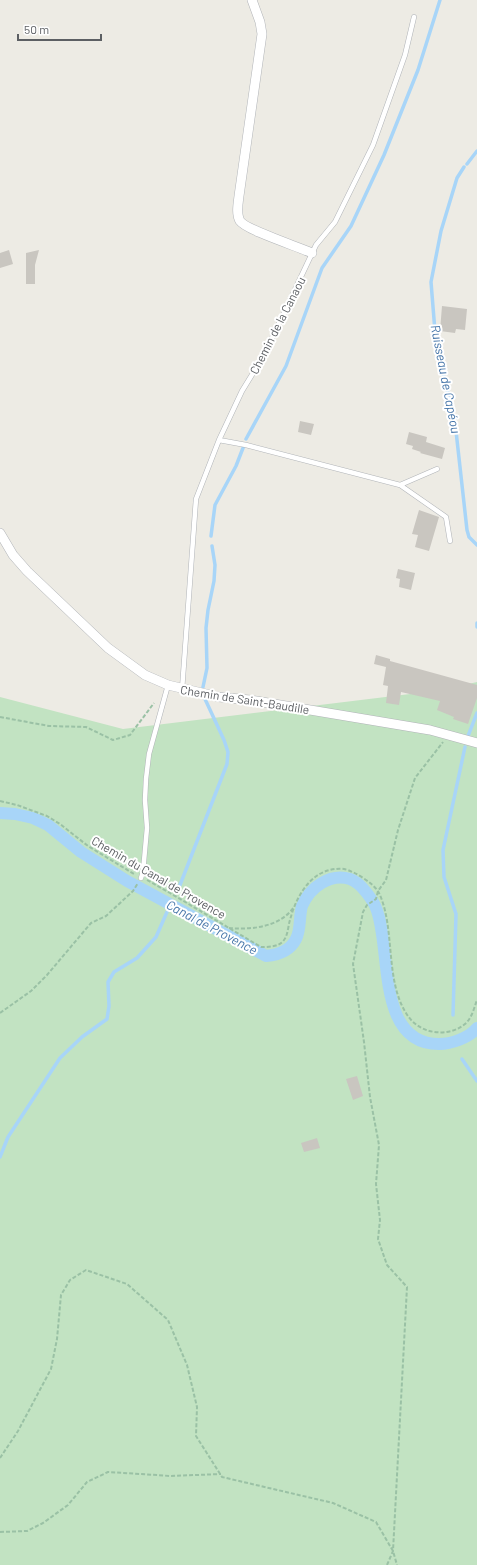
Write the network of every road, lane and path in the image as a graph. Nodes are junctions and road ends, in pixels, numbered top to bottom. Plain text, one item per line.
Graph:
1 (252, 0) edge
2 (414, 17) dead end
3 (312, 253) junction
4 (219, 440) junction
5 (437, 469) dead end
6 (400, 485) junction
7 (0, 533) edge
8 (450, 540) dead end
9 (168, 686) junction
10 (182, 690) junction
11 (0, 717) edge
12 (448, 736) junction
13 (477, 742) edge
14 (0, 801) edge
15 (140, 880) junction
16 (378, 891) junction
17 (296, 905) junction
18 (228, 928) junction
19 (477, 1000) edge
20 (0, 1012) edge
21 (0, 1458) edge
22 (221, 1474) junction
23 (0, 1532) edge
24 (393, 1551) junction
25 (387, 1565) edge
26 (397, 1565) edge

1 - 3 street
2 - 3 lane, Chemin de la Canaou
3 - 4 lane, Chemin de la Canaou
4 - 6 lane
4 - 10 lane, Chemin de la Canaou
5 - 6 lane
6 - 8 lane
7 - 9 street, Chemin de Saint-Baudille
9 - 10 street, Chemin de Saint-Baudille
9 - 11 path
9 - 15 lane
10 - 12 street, Chemin de Saint-Baudille
12 - 13 street, Chemin de Saint-Baudille
12 - 16 path
14 - 15 path, Chemin du Canal de Provence
15 - 18 path, Chemin du Canal de Provence
15 - 20 path
16 - 17 path, Chemin du Canal de Provence
16 - 19 path
16 - 24 path
17 - 18 path
17 - 18 path, Chemin du Canal de Provence
21 - 22 path
22 - 23 path
22 - 24 path
24 - 25 path
24 - 26 path

